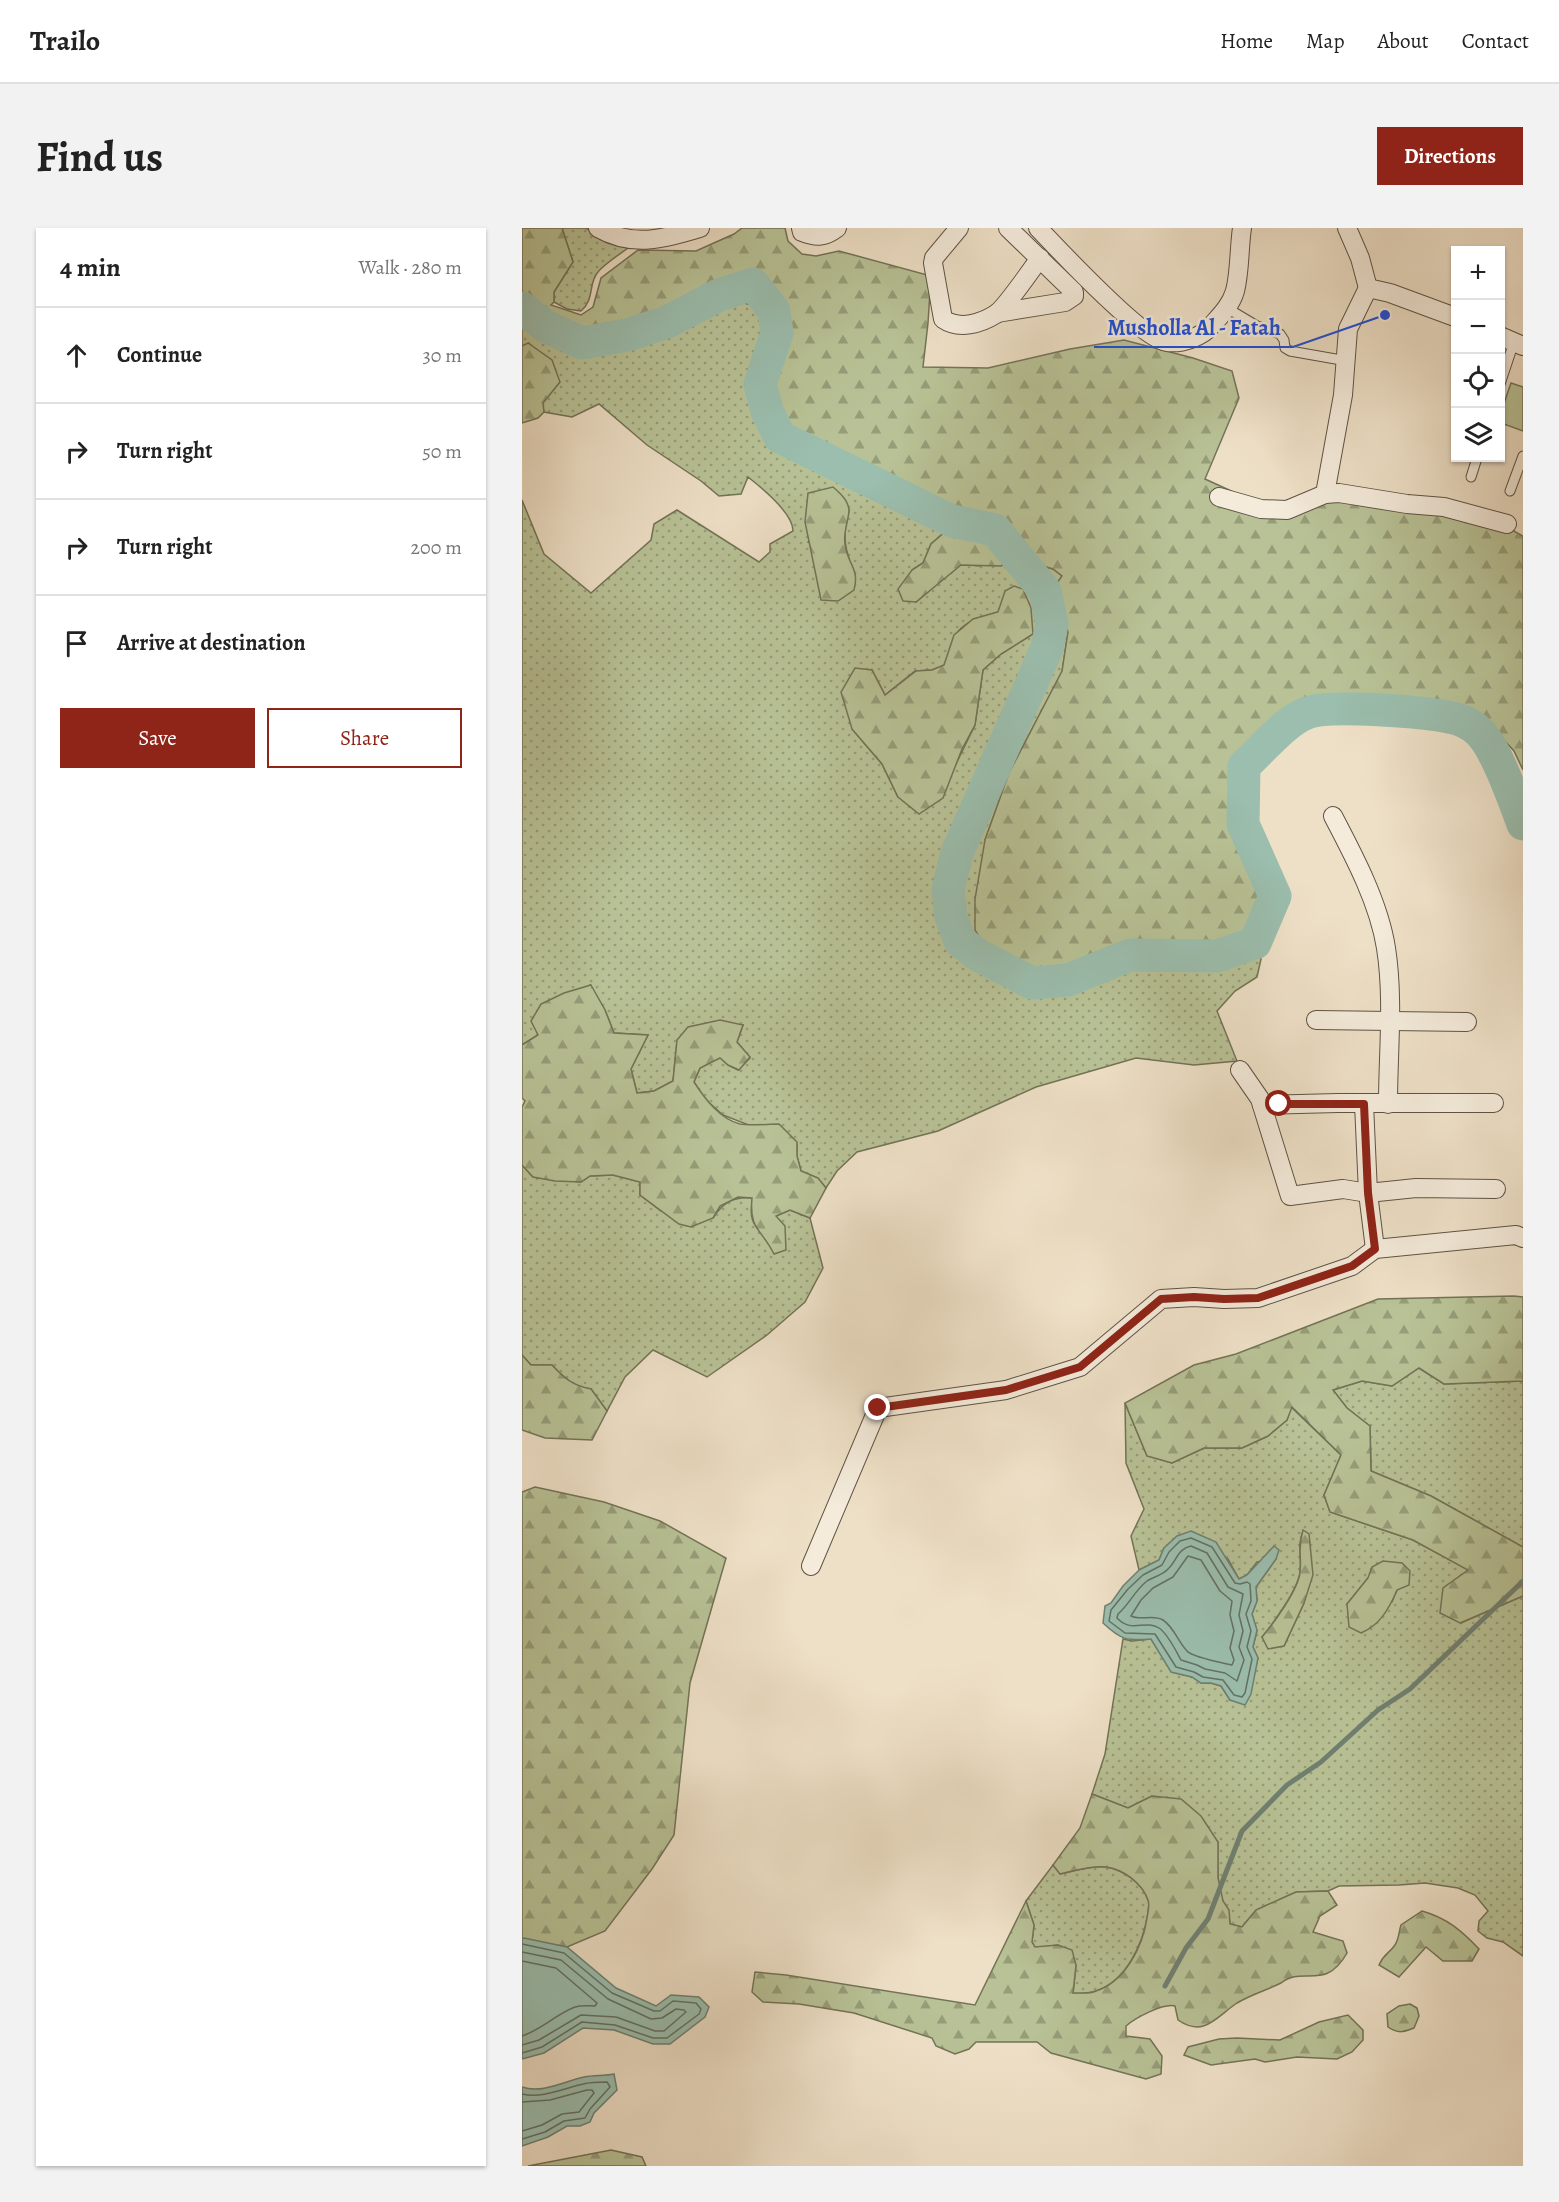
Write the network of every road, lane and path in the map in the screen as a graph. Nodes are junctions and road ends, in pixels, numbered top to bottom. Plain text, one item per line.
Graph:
1 (598, 228) edge
2 (700, 228) edge
3 (801, 228) edge
4 (837, 228) edge
5 (960, 228) edge
6 (1008, 228) edge
7 (1038, 228) edge
8 (1242, 228) edge
9 (1347, 228) edge
10 (1040, 258) junction
11 (1368, 288) junction
12 (1227, 308) junction
13 (997, 313) junction
14 (1451, 316) edge
15 (1512, 341) edge
16 (1347, 361) junction
17 (1505, 366) edge
18 (1523, 456) edge
19 (1477, 462) edge
20 (1471, 477) dead end
21 (1510, 491) dead end
22 (1325, 494) junction
23 (1219, 497) dead end
24 (1507, 524) dead end
25 (1333, 816) dead end
26 (1316, 1020) dead end
27 (1389, 1021) junction
28 (1467, 1022) dead end
29 (1240, 1070) dead end
30 (1494, 1103) dead end
31 (1364, 1104) junction
32 (1388, 1104) junction
33 (1262, 1105) junction
34 (1496, 1189) dead end
35 (1368, 1193) junction
36 (1523, 1238) edge
37 (1375, 1249) junction
38 (811, 1566) dead end

1 - 2 street
3 - 4 street
5 - 13 street
6 - 10 street
7 - 12 street
8 - 12 street
9 - 11 street
10 - 13 street
10 - 13 street
11 - 14 street
11 - 16 street
12 - 16 lane
15 - 17 lane
16 - 22 street
18 - 21 lane
19 - 20 lane
22 - 23 street
22 - 24 street
25 - 27 street
26 - 27 street
27 - 28 street
27 - 32 street
29 - 33 street
30 - 32 street
31 - 32 street
31 - 33 street
31 - 35 street
33 - 35 street
34 - 35 street
35 - 37 street
36 - 37 street
37 - 38 street

